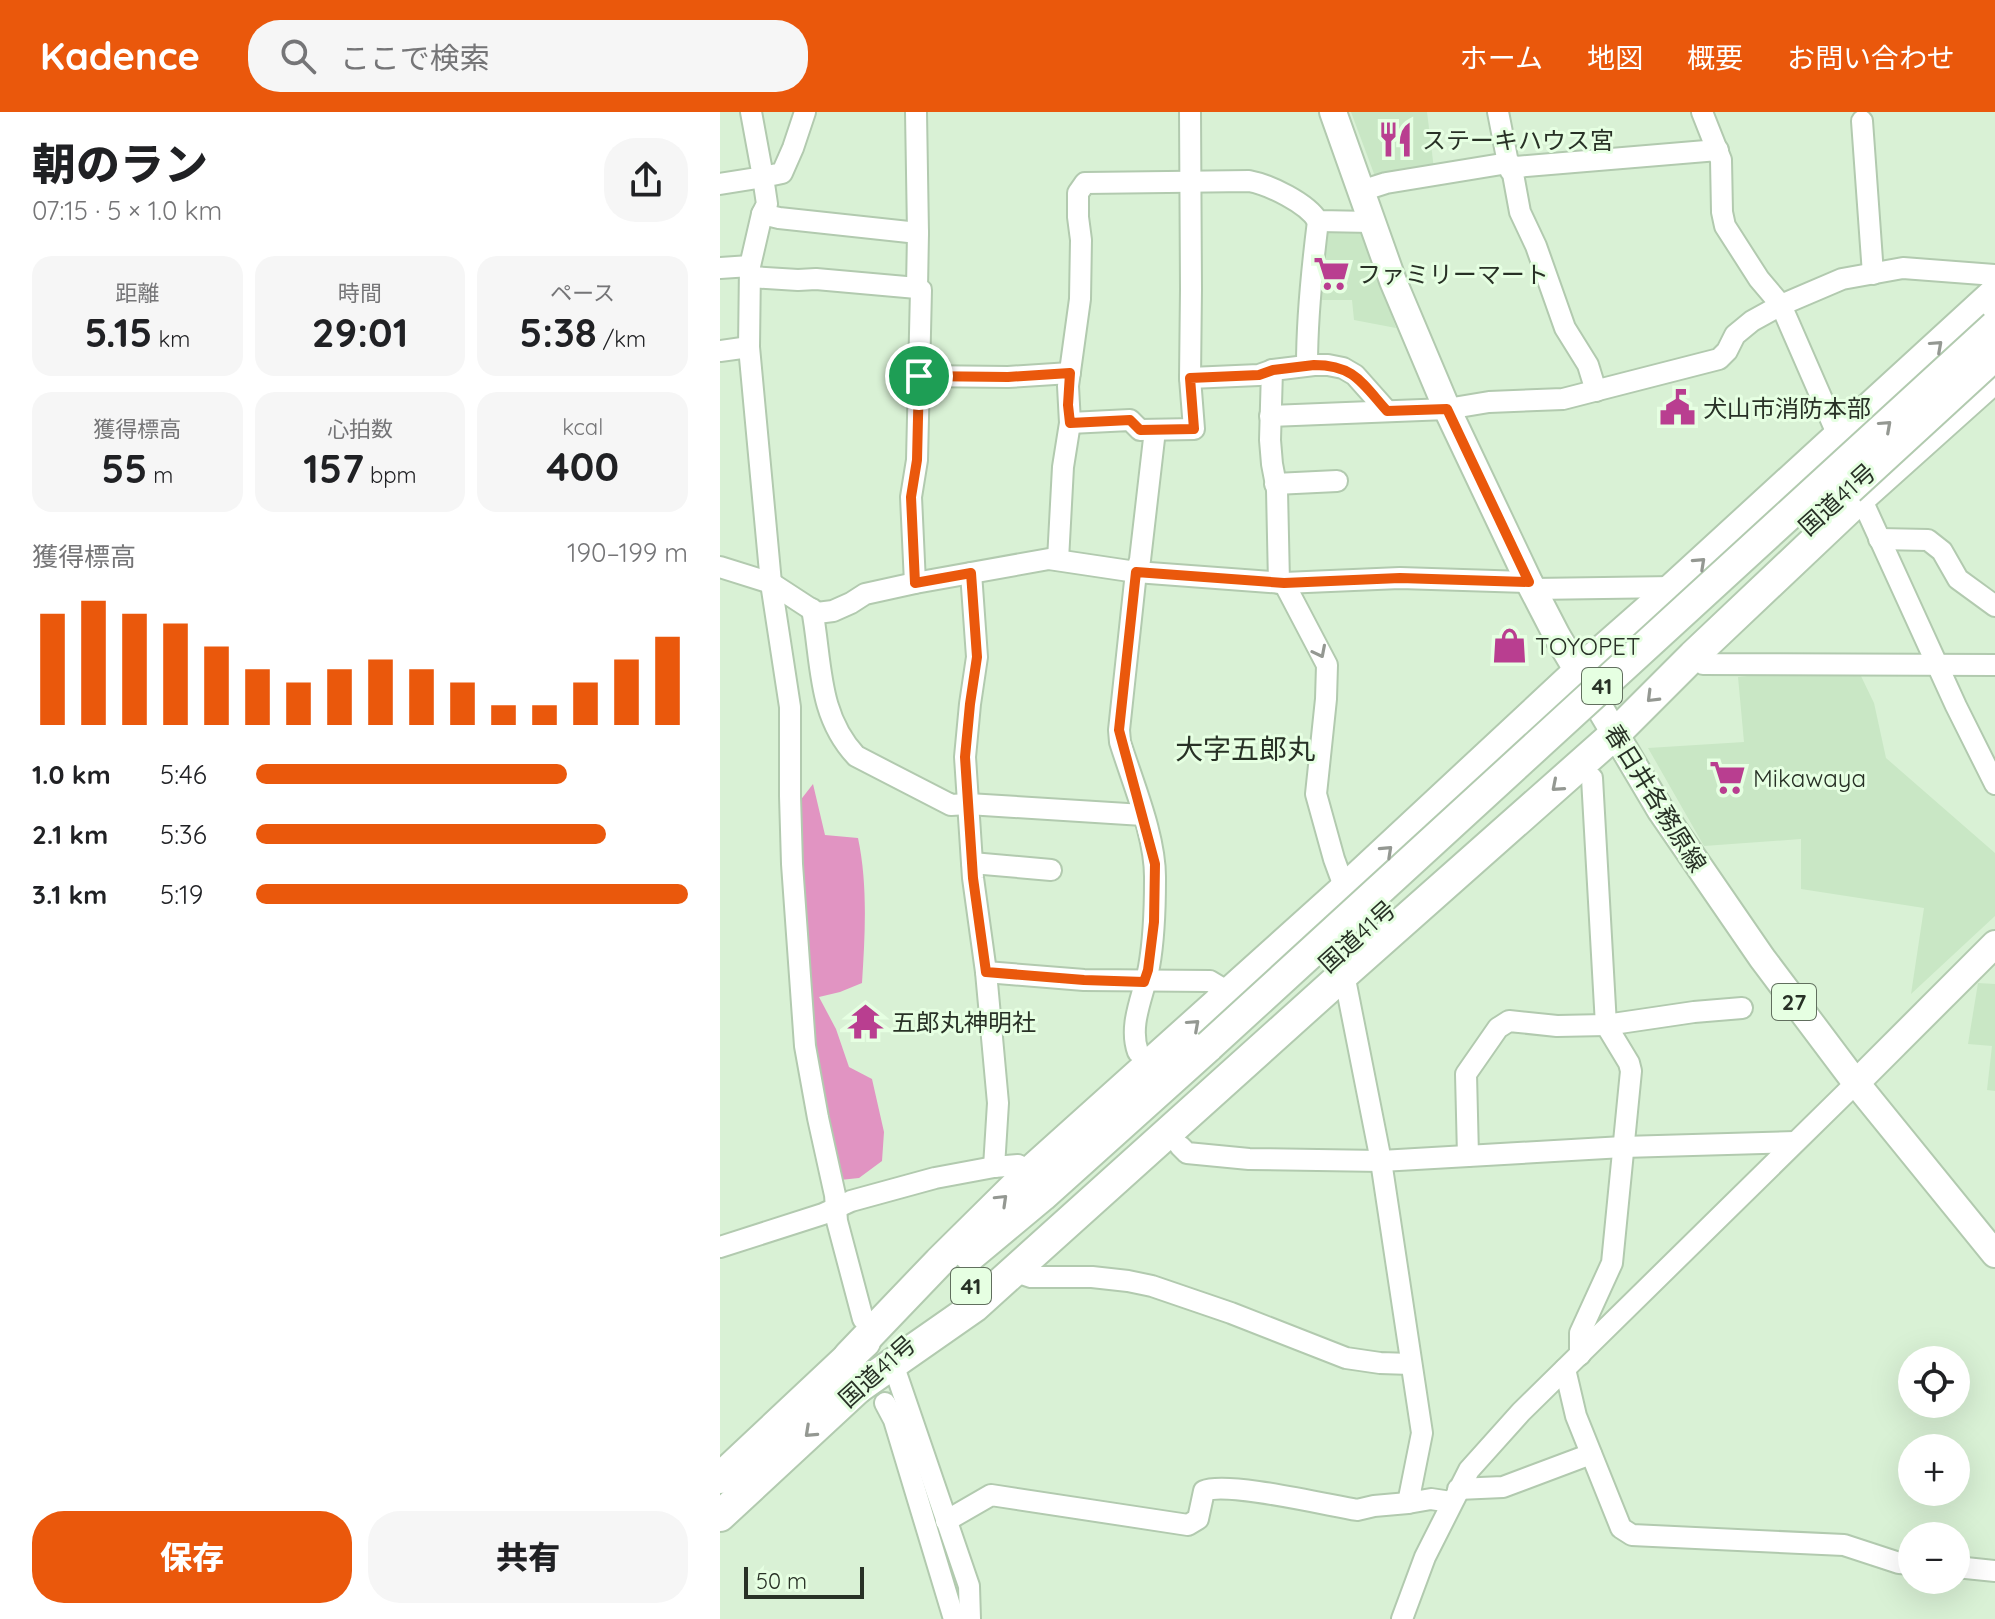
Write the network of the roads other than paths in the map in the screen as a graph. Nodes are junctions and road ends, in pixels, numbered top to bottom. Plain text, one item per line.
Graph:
1 (751, 112) edge
2 (805, 112) edge
3 (916, 112) edge
4 (1190, 112) edge
5 (1333, 112) edge
6 (1498, 112) edge
7 (1702, 112) edge
8 (1862, 121) dead end
9 (1718, 150) junction
10 (1509, 164) junction
11 (763, 177) junction
12 (1189, 181) junction
13 (720, 184) edge
14 (1361, 191) junction
15 (762, 214) junction
16 (1318, 221) junction
17 (1372, 222) junction
18 (918, 233) junction
19 (720, 268) edge
20 (750, 271) junction
21 (1873, 274) junction
22 (1995, 275) edge
23 (917, 288) junction
24 (1995, 293) edge
25 (1781, 305) junction
26 (1995, 326) edge
27 (749, 347) junction
28 (720, 351) edge
29 (1995, 355) edge
30 (1307, 365) junction
31 (1272, 370) junction
32 (1070, 373) junction
33 (919, 376) junction
34 (1995, 377) edge
35 (1190, 378) junction
36 (1596, 391) junction
37 (1447, 409) junction
38 (1387, 411) junction
39 (1270, 416) junction
40 (1070, 423) junction
41 (1155, 430) junction
42 (1838, 436) junction
43 (1337, 481) dead end
44 (1275, 484) junction
45 (1860, 498) junction
46 (1879, 539) junction
47 (1058, 560) junction
48 (720, 567) edge
49 (1136, 572) junction
50 (971, 573) junction
51 (771, 583) junction
52 (915, 583) junction
53 (1282, 583) junction
54 (1531, 585) junction
55 (1674, 587) junction
56 (1995, 606) edge
57 (812, 609) junction
58 (1693, 656) junction
59 (1995, 665) edge
60 (1938, 666) junction
61 (1579, 671) junction
62 (1615, 734) junction
63 (1592, 778) dead end
64 (1995, 784) edge
65 (968, 804) junction
66 (1143, 815) junction
67 (972, 863) junction
68 (1051, 870) dead end
69 (1345, 889) junction
70 (1995, 944) edge
71 (986, 972) junction
72 (1344, 974) junction
73 (1144, 982) junction
74 (1230, 993) junction
75 (1742, 1008) dead end
76 (1606, 1025) junction
77 (1138, 1052) dead end
78 (1215, 1053) junction
79 (1856, 1083) junction
80 (1795, 1142) junction
81 (1180, 1146) dead end
82 (1623, 1147) junction
83 (1468, 1156) junction
84 (1381, 1161) junction
85 (994, 1167) junction
86 (1030, 1172) junction
87 (836, 1208) junction
88 (720, 1247) edge
89 (1995, 1254) edge
90 (1013, 1271) junction
91 (863, 1319) dead end
92 (849, 1356) junction
93 (1573, 1362) junction
94 (893, 1364) junction
95 (1411, 1364) junction
96 (858, 1388) junction
97 (885, 1403) dead end
98 (1591, 1454) junction
99 (720, 1478) edge
100 (1454, 1496) junction
101 (1408, 1503) junction
102 (720, 1516) edge
103 (946, 1521) junction
104 (1898, 1563) edge
105 (1970, 1568) edge
106 (1995, 1571) edge
107 (954, 1619) edge
108 (970, 1619) edge
109 (1402, 1619) edge

1 - 11 street
2 - 11 street
3 - 18 street
4 - 12 street
5 - 14 main road, 春日井各務原線 / 27
6 - 10 street
7 - 9 street
8 - 21 street
9 - 10 street
9 - 25 street
10 - 14 street
10 - 36 street
11 - 13 street
11 - 15 street
12 - 16 street
12 - 32 street
12 - 35 street
14 - 17 main road, 春日井各務原線 / 27
15 - 18 street
15 - 20 street
16 - 17 street
16 - 30 street
17 - 37 main road, 春日井各務原線 / 27
18 - 23 street
19 - 20 street
20 - 23 street
20 - 27 street
21 - 22 street
21 - 25 street
23 - 33 street
42 -> 24 highway
25 - 36 street
25 - 42 street
78 -> 26 highway, 国道41号 / 41, bridge
27 - 28 street
27 - 51 street
29 - 78 highway, 国道41号 / 41, bridge
30 - 31 street
30 - 38 street
31 - 35 street
31 - 39 street
32 - 33 street
32 - 40 street
33 - 52 street
34 - 45 highway
35 - 41 street
36 - 37 street
37 - 38 street
37 - 54 main road, 春日井各務原線 / 27
38 - 39 street
39 - 44 street
40 - 41 street
40 - 47 street
41 - 49 street
42 - 45 street
55 -> 42 highway
43 - 44 street
44 - 53 street
45 - 46 street
45 - 58 highway
46 - 56 street
46 - 60 street
47 - 49 street
47 - 50 street
48 - 51 street
49 - 53 street
49 - 66 street
50 - 52 street
50 - 65 street
51 - 57 street
51 - 87 street
52 - 57 street
53 - 54 street
53 -> 69 street
54 - 55 street
54 - 61 main road, 春日井各務原線 / 27
55 - 61 highway
57 - 65 street
58 - 60 street
58 -> 62 highway
59 - 60 street
60 - 64 street
61 - 62 main road, 春日井各務原線 / 27
69 -> 61 highway, 41
62 -> 72 highway
62 - 79 main road, 春日井各務原線 / 27
63 - 76 street
65 - 66 street
65 - 67 street
66 - 73 street
67 - 68 street
67 - 71 street
69 - 74 highway, 41
70 - 79 main road
71 - 73 street
71 - 85 street
72 - 84 street
72 - 90 highway
73 - 74 street
73 - 77 street
86 -> 74 highway, 41
75 - 76 street
76 - 82 street
76 - 83 street
78 - 92 highway, 国道41号 / 41
78 - 96 highway, 国道41号 / 41
79 - 80 street
79 - 89 main road, 春日井各務原線 / 27
80 - 82 street
80 - 93 street
81 - 84 street
82 - 83 street
82 - 93 street
83 - 84 street
84 - 95 street
85 - 86 street
85 - 87 street
92 -> 86 highway, 41
87 - 88 street
87 - 91 street
90 - 94 highway
90 - 95 street
92 - 99 highway, 国道41号 / 41
93 - 98 street
93 - 100 street
94 - 96 highway
94 - 103 street
95 - 101 street
96 -> 102 highway, 国道41号 / 41
97 - 107 street
98 - 100 street
98 - 104 street
100 - 101 street
100 - 109 street
101 - 103 street
103 - 108 street
105 - 106 street

